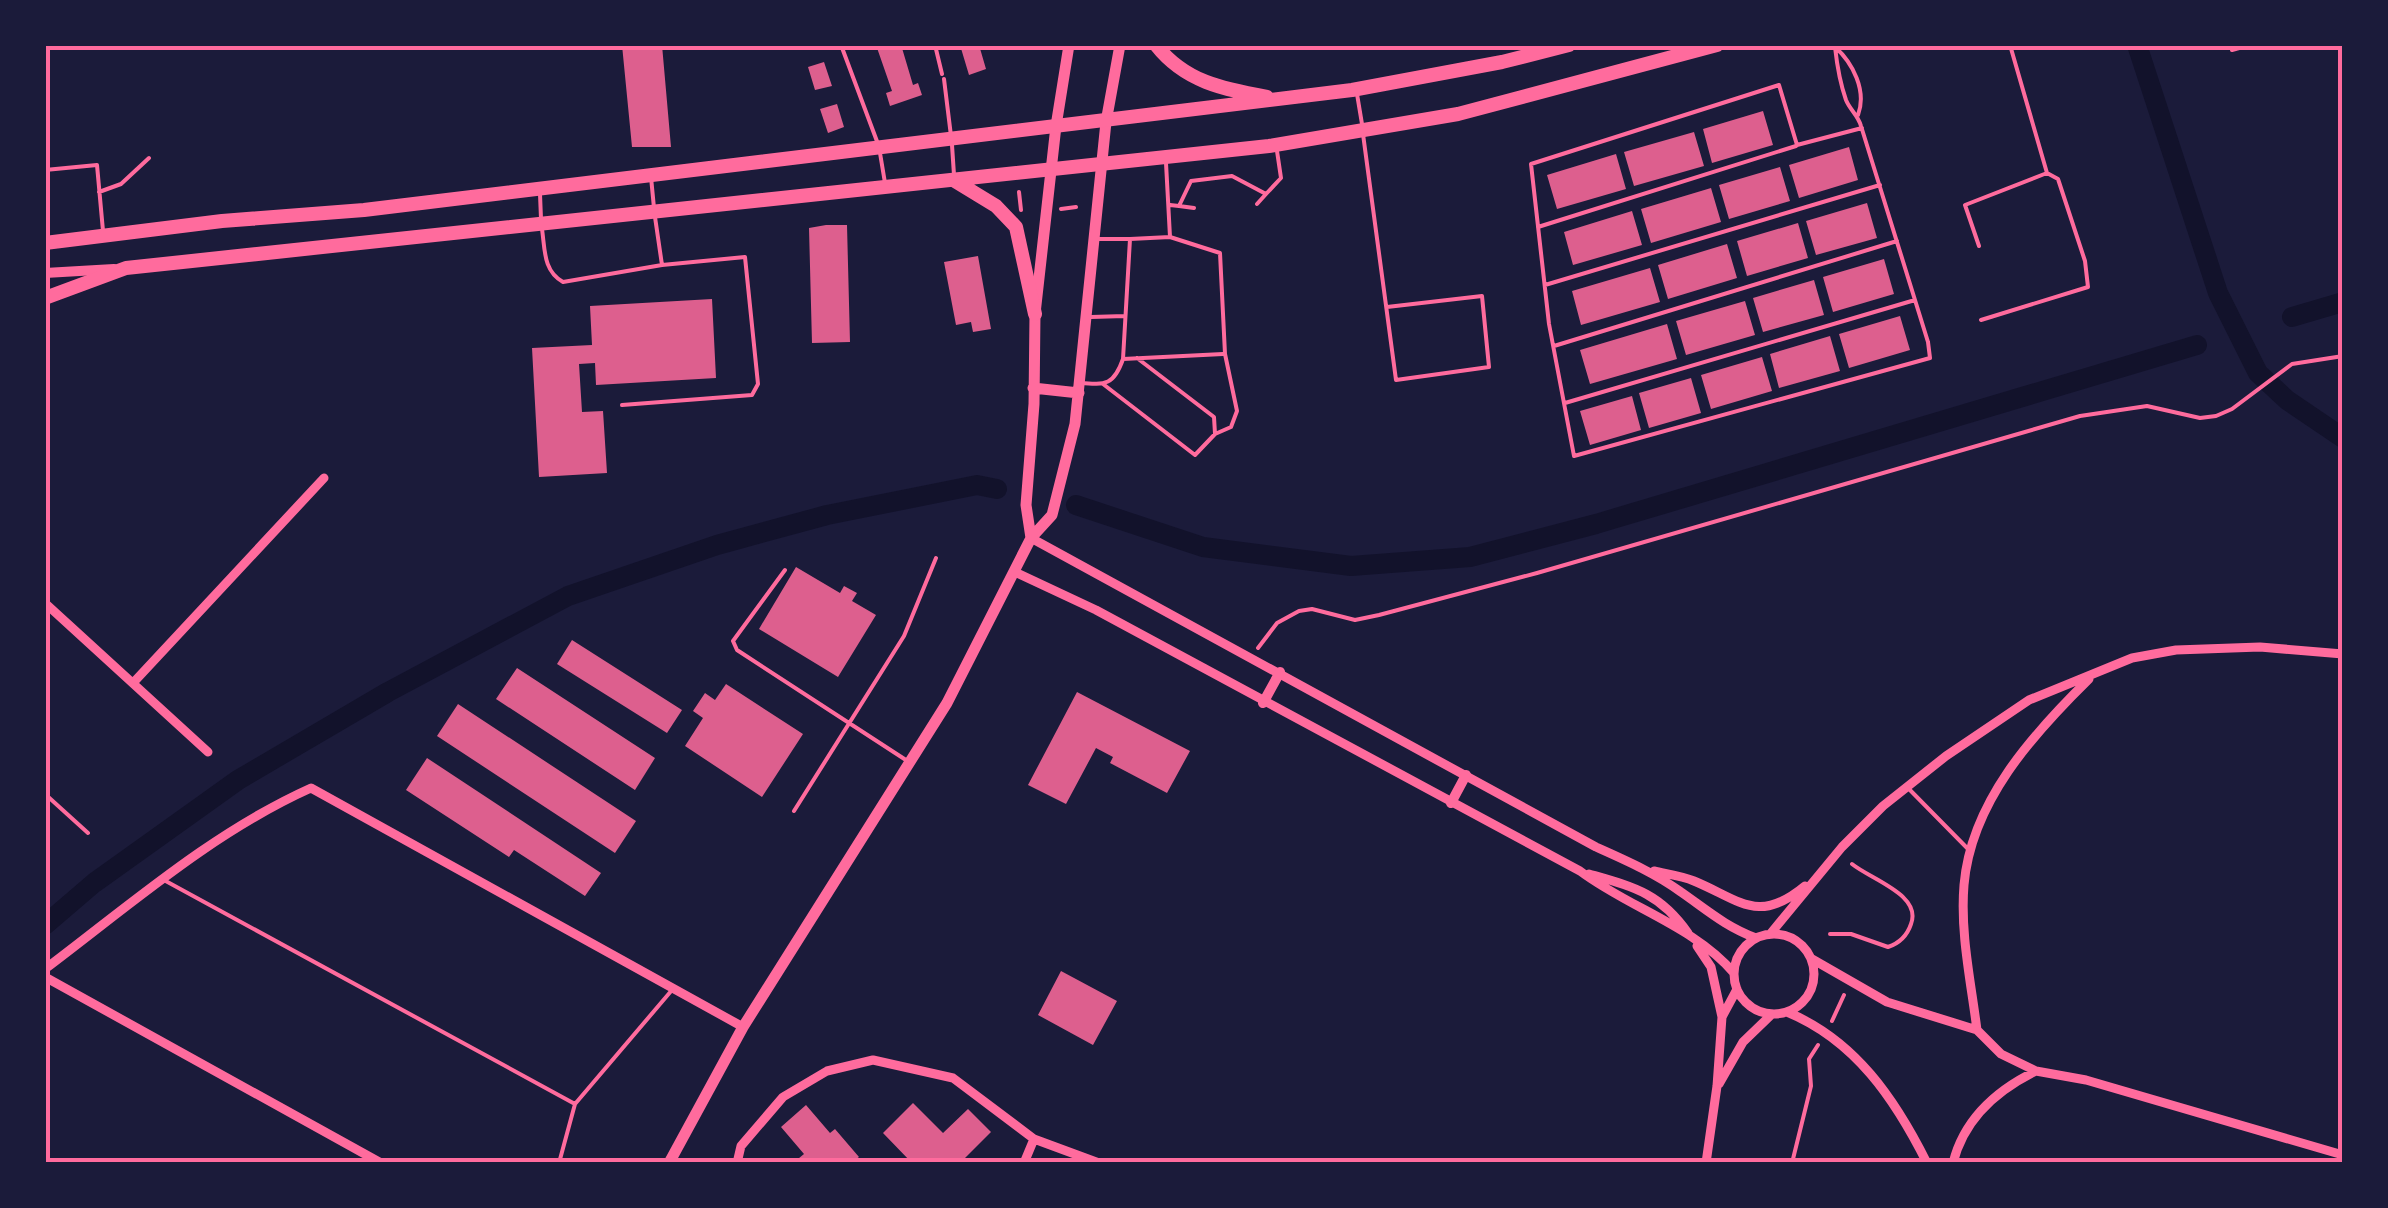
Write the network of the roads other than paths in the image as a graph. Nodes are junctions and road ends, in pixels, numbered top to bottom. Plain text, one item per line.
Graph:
1 (840, 45) edge
2 (935, 45) edge
3 (1069, 45) edge
4 (1120, 45) edge
5 (1156, 45) edge
6 (1569, 45) edge
7 (1716, 45) edge
8 (2010, 45) edge
9 (2231, 45) edge
10 (2250, 45) edge
11 (1835, 46) edge
12 (1356, 90) junction
13 (1282, 100) junction
14 (1858, 115) junction
15 (1106, 122) junction
16 (1056, 126) junction
17 (1362, 128) junction
18 (1862, 128) junction
19 (952, 139) junction
20 (1277, 145) junction
21 (1797, 145) junction
22 (880, 148) junction
23 (150, 158) dead end
24 (1165, 158) junction
25 (1101, 166) junction
26 (45, 170) edge
27 (1051, 171) junction
28 (2047, 173) junction
29 (651, 176) junction
30 (955, 180) junction
31 (1880, 185) junction
32 (886, 188) junction
33 (540, 189) junction
34 (99, 192) junction
35 (1266, 194) junction
36 (1257, 204) dead end
37 (1170, 205) junction
38 (1178, 206) junction
39 (1194, 208) dead end
40 (654, 212) junction
41 (542, 224) junction
42 (1538, 227) junction
43 (103, 236) junction
44 (1170, 237) junction
45 (1094, 239) junction
46 (1130, 239) junction
47 (1897, 241) junction
48 (45, 244) edge
49 (1979, 246) dead end
50 (1225, 247) dead end
51 (1220, 254) junction
52 (662, 265) junction
53 (126, 268) junction
54 (45, 273) edge
55 (1545, 286) junction
56 (45, 298) edge
57 (1915, 300) junction
58 (1387, 308) junction
59 (1035, 314) junction
60 (1125, 316) junction
61 (1086, 318) junction
62 (1982, 320) dead end
63 (1554, 346) junction
64 (1224, 354) junction
65 (1123, 358) junction
66 (1137, 358) junction
67 (1103, 384) junction
68 (1034, 388) junction
69 (1079, 388) junction
70 (1564, 403) junction
71 (622, 406) dead end
72 (1215, 434) junction
73 (324, 478) dead end
74 (1031, 538) junction
75 (936, 558) dead end
76 (784, 570) dead end
77 (1015, 572) junction
78 (45, 603) edge
79 (2343, 654) edge
80 (1280, 672) junction
81 (2094, 674) junction
82 (133, 683) junction
83 (1263, 703) junction
84 (851, 721) junction
85 (208, 752) dead end
86 (909, 762) junction
87 (1466, 775) junction
88 (1907, 787) junction
89 (45, 794) edge
90 (1451, 802) junction
91 (794, 810) dead end
92 (88, 833) dead end
93 (1970, 851) junction
94 (1646, 870) junction
95 (1580, 871) junction
96 (1818, 875) junction
97 (162, 879) junction
98 (1771, 933) junction
99 (1692, 938) junction
100 (1756, 938) junction
101 (1812, 959) junction
102 (45, 969) edge
103 (1734, 974) junction
104 (45, 977) edge
105 (673, 989) junction
106 (1737, 990) junction
107 (1787, 1012) junction
108 (1772, 1014) junction
109 (1722, 1017) junction
110 (743, 1027) junction
111 (1977, 1030) junction
112 (2036, 1071) junction
113 (1718, 1086) junction
114 (575, 1104) junction
115 (1034, 1139) junction
116 (2343, 1155) edge
117 (381, 1163) edge
118 (559, 1163) edge
119 (669, 1163) edge
120 (737, 1163) edge
121 (1024, 1163) edge
122 (1099, 1163) edge
123 (1706, 1163) edge
124 (1926, 1163) edge
125 (1954, 1163) edge

1 - 22 lane
2 - 19 lane
3 - 16 main road
4 - 15 main road
5 - 13 main road
6 - 12 main road
7 - 17 main road
8 - 28 lane
9 - 10 lane
11 - 14 lane
11 - 14 lane
12 - 13 main road
12 - 17 lane
13 - 15 main road
14 - 18 lane
15 - 16 main road
15 - 25 main road
16 - 19 main road
16 - 27 main road
17 - 20 main road
17 - 58 lane
18 - 21 lane
18 - 31 lane
19 - 22 main road
19 - 30 lane
20 - 24 main road
20 - 35 lane
21 - 42 lane
21 - 42 lane
22 - 29 main road
22 - 32 lane
23 - 34 lane
24 - 25 main road
24 - 37 lane
25 - 27 main road
25 - 45 main road
26 - 34 lane
27 - 30 main road
27 - 59 main road
28 - 49 lane
28 - 62 lane
29 - 33 main road
29 - 40 lane
30 - 32 main road
30 - 59 main road
31 - 47 lane
31 - 55 lane
32 - 40 main road
33 - 41 lane
33 - 43 main road
34 - 43 lane
35 - 36 lane
35 - 38 lane
37 - 38 lane
37 - 44 lane
38 - 39 lane
40 - 41 main road
40 - 52 lane
41 - 52 lane
41 - 53 main road
42 - 55 lane
43 - 48 main road
44 - 46 lane
44 - 51 lane
45 - 46 lane
45 - 61 main road
46 - 60 lane
47 - 57 lane
47 - 63 lane
50 - 51 lane
51 - 64 lane
52 - 71 lane
53 - 54 street
53 - 56 main road
55 - 63 lane
57 - 70 lane
57 - 70 lane
58 - 58 lane
59 - 68 main road
60 - 61 lane
60 - 65 lane
61 - 69 main road
63 - 70 lane
64 - 66 lane
64 - 72 lane
65 - 66 lane
65 - 67 lane
66 - 72 lane
67 - 69 lane
67 - 72 lane
68 - 69 main road
68 - 74 main road
69 - 74 main road
73 - 82 street
74 - 77 main road
74 - 80 street
75 - 84 lane
76 - 84 lane
77 - 83 street
77 - 86 main road
78 - 82 street
79 - 81 street
80 - 83 street
80 - 87 street
81 - 88 street
81 - 93 street
82 - 85 street
83 - 90 street
84 - 86 lane
84 - 91 lane
86 - 110 main road
87 - 90 street
87 - 94 street
88 - 93 lane
88 - 96 street
89 - 92 lane
90 - 95 street
93 - 111 street
94 - 96 street
94 - 100 street
95 - 99 street
95 - 99 street
96 - 98 street
97 - 102 street
97 - 105 street
97 - 114 lane
98 - 100 street
98 - 101 street
99 - 103 street
99 - 109 street
100 - 103 street
101 - 107 street
101 - 111 street
103 - 106 street
104 - 117 street
105 - 110 street
105 - 114 lane
106 - 108 street
106 - 109 street
107 - 108 street
107 - 124 street
108 - 113 street
109 - 113 street
110 - 119 main road
111 - 112 street
112 - 116 street
112 - 125 street
113 - 123 street
114 - 118 lane
115 - 120 street
115 - 121 street
115 - 122 street

